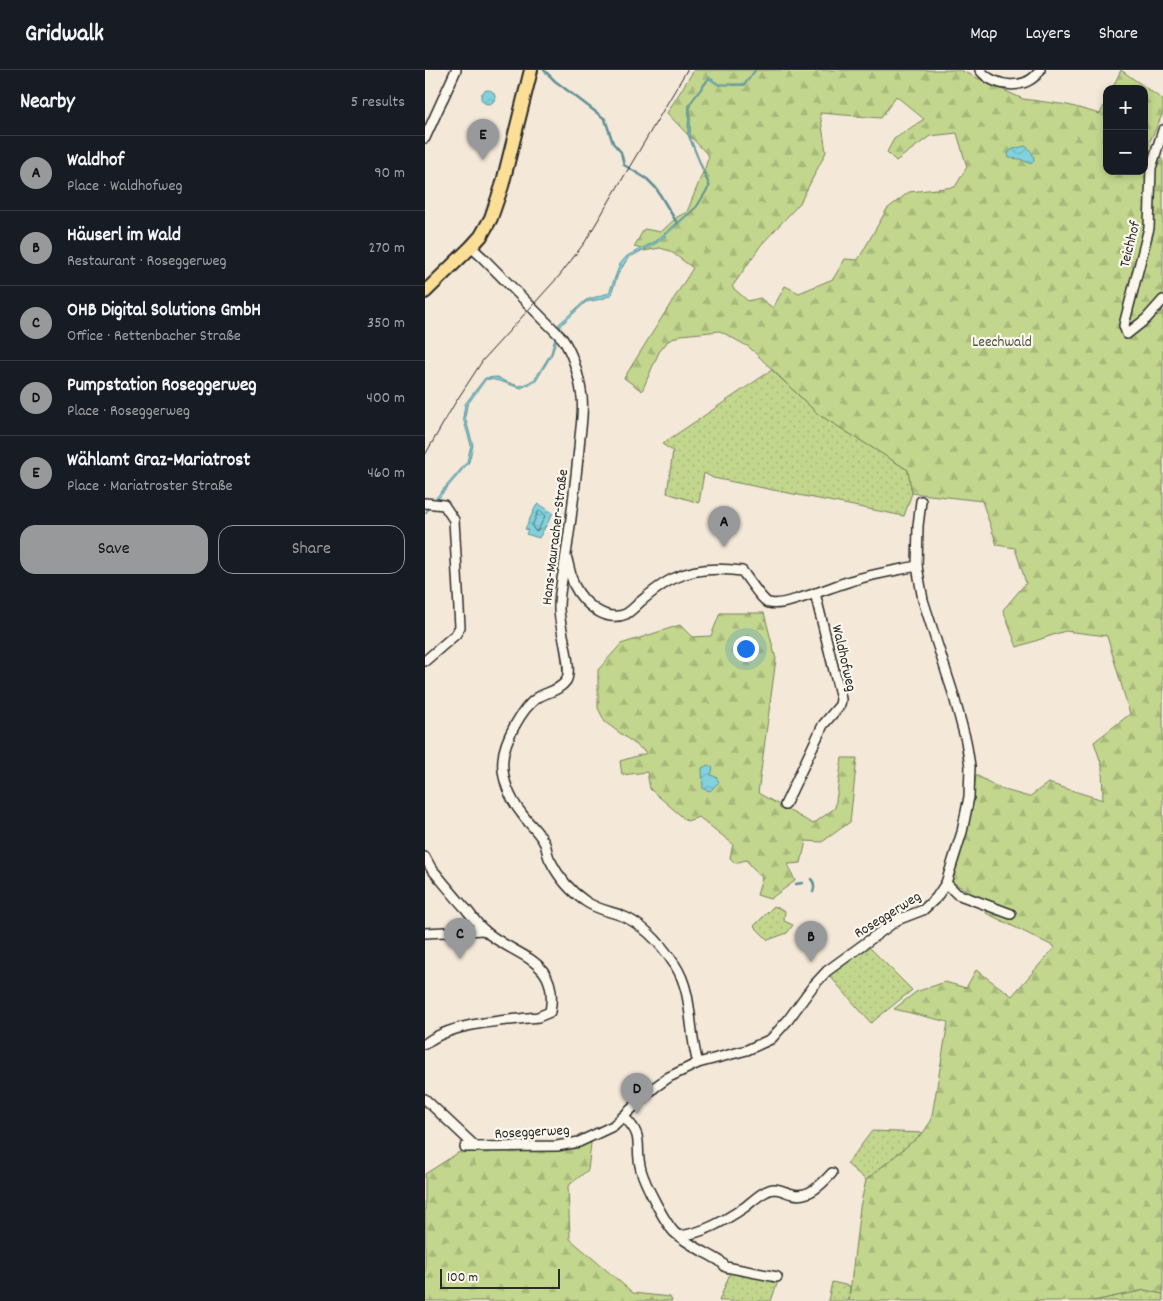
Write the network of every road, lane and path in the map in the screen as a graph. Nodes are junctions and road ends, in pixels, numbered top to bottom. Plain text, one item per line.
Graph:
1 (456, 70) edge
2 (531, 70) edge
3 (981, 70) edge
4 (1040, 70) edge
5 (1163, 130) edge
6 (425, 138) edge
7 (471, 247) junction
8 (425, 292) edge
9 (1163, 300) edge
10 (921, 501) dead end
11 (426, 503) edge
12 (566, 556) junction
13 (917, 566) junction
14 (815, 593) junction
15 (425, 661) edge
16 (785, 805) dead end
17 (425, 857) edge
18 (946, 883) junction
19 (1011, 914) dead end
20 (484, 930) junction
21 (425, 933) edge
22 (425, 1044) edge
23 (698, 1063) junction
24 (425, 1099) edge
25 (624, 1118) junction
26 (465, 1147) dead end
27 (476, 1147) junction
28 (831, 1173) dead end
29 (679, 1236) junction
30 (777, 1277) dead end

1 - 6 street
2 - 7 main road
3 - 4 street
5 - 9 street, Teichhof
7 - 8 main road
7 - 12 street, Hans-Mauracher-Straße
10 - 13 street, Roseggerweg
11 - 15 street
12 - 14 street
12 - 23 street, Hans-Mauracher-Straße
13 - 14 street
13 - 18 street, Roseggerweg
14 - 16 street, Waldhofweg
17 - 20 street
18 - 19 street
18 - 23 street, Roseggerweg
20 - 21 street
20 - 22 street
23 - 25 street, Roseggerweg
24 - 27 street
25 - 27 street, Roseggerweg
25 - 29 street
26 - 27 street, Roseggerweg
28 - 29 street
29 - 30 street

